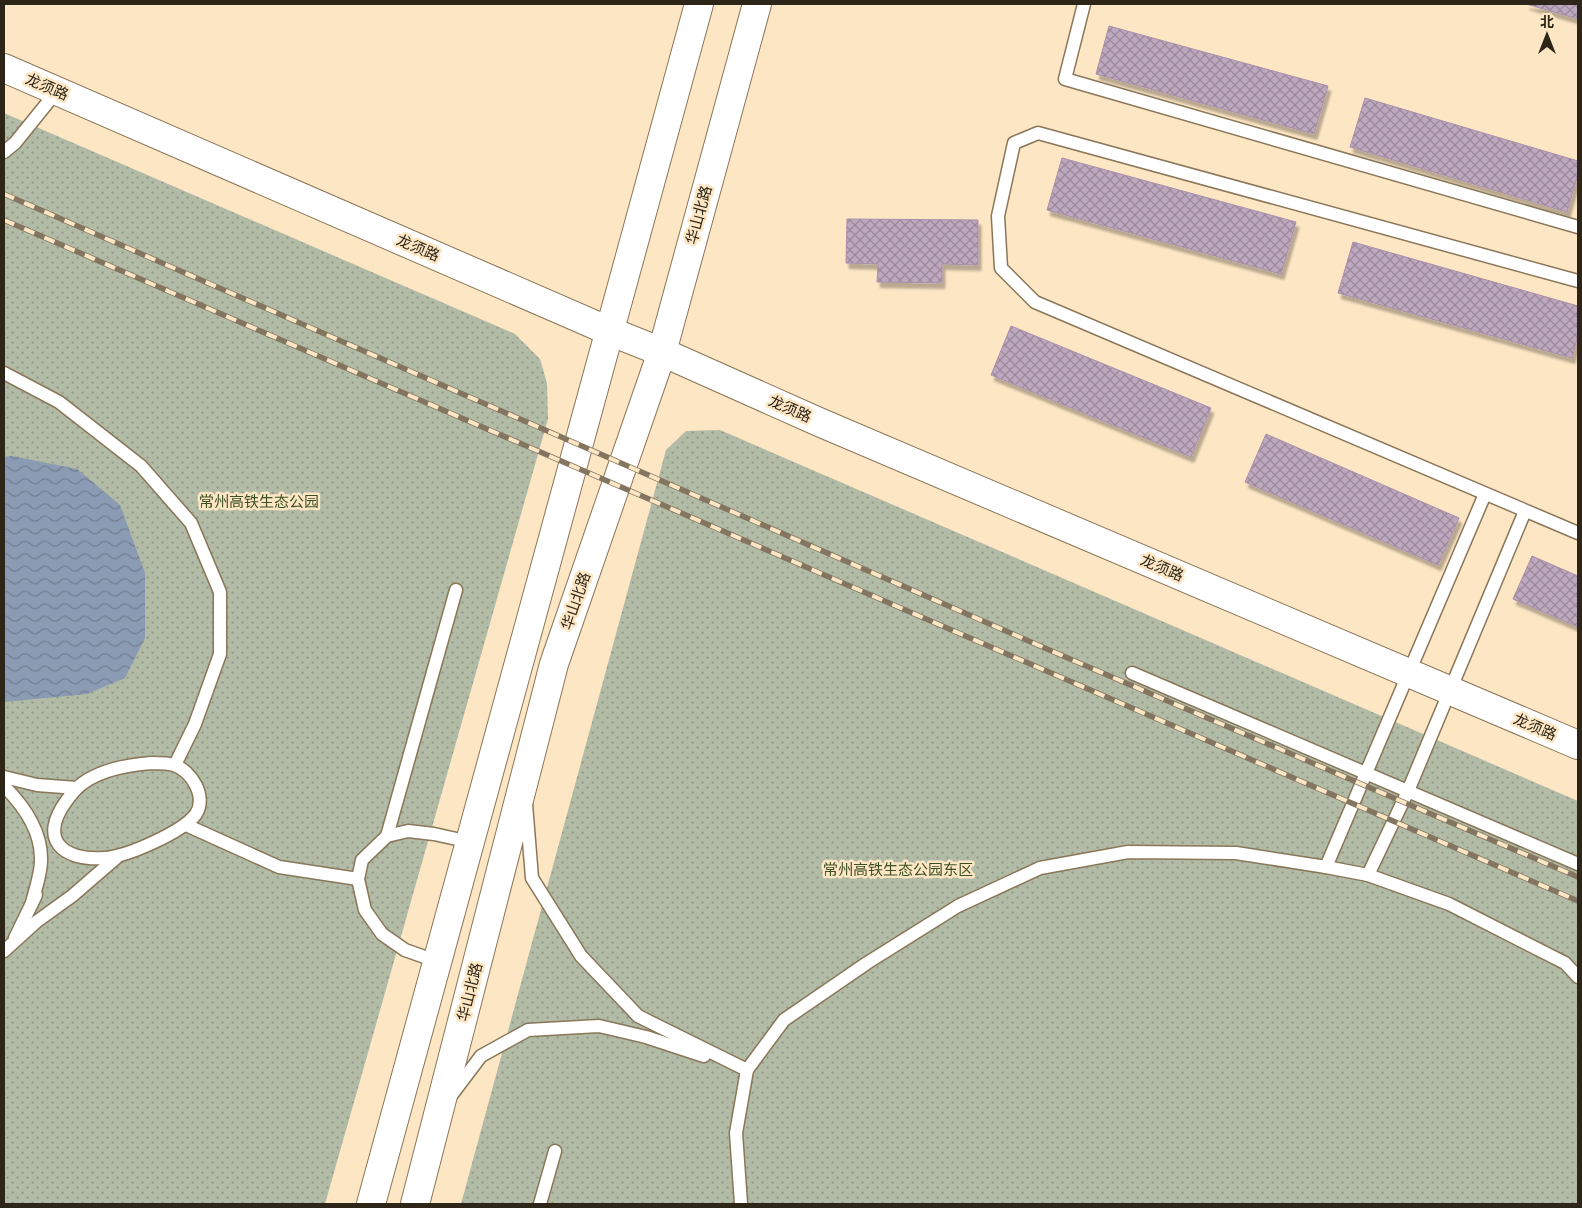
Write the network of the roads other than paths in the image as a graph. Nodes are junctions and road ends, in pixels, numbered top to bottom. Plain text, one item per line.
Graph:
1 (699, 4) edge
2 (757, 4) edge
3 (1084, 4) edge
4 (4, 68) edge
5 (57, 91) junction
6 (4, 152) edge
7 (1578, 227) edge
8 (1578, 281) edge
9 (609, 331) junction
10 (662, 352) junction
11 (4, 373) edge
12 (1485, 494) junction
13 (1526, 511) junction
14 (1578, 533) edge
15 (456, 590) dead end
16 (1132, 673) dead end
17 (1408, 673) junction
18 (1451, 691) junction
19 (1578, 745) edge
20 (174, 765) junction
21 (1366, 774) junction
22 (4, 776) edge
23 (524, 779) junction
24 (4, 786) edge
25 (77, 788) junction
26 (1408, 791) junction
27 (186, 825) junction
28 (53, 826) junction
29 (36, 831) junction
30 (387, 836) junction
31 (470, 842) junction
32 (50, 846) junction
33 (68, 853) junction
34 (116, 858) junction
35 (1578, 864) edge
36 (1326, 867) junction
37 (1368, 875) junction
38 (358, 879) junction
39 (32, 903) junction
40 (8, 947) edge
41 (436, 962) junction
42 (1578, 978) edge
43 (747, 1070) junction
44 (439, 1111) junction
45 (555, 1151) dead end
46 (371, 1204) edge
47 (415, 1204) edge
48 (540, 1204) edge
49 (741, 1204) edge

1 - 9 main road
2 - 10 main road, 华山北路
3 - 7 lane
4 - 5 main road, 龙须路
5 - 6 lane
5 - 9 main road, 龙须路
8 - 12 lane
9 - 10 main road, 龙须路
9 - 31 main road
10 - 17 main road, 龙须路
10 - 23 main road, 华山北路
11 - 20 lane
12 - 13 lane
12 - 17 lane
13 - 14 lane
13 - 18 lane
15 - 30 lane
16 - 21 lane
17 - 18 main road, 龙须路
17 - 21 lane
18 - 19 main road, 龙须路
18 - 26 lane
20 - 25 lane
20 - 27 lane
21 - 26 lane
21 - 36 lane
22 - 25 lane
23 - 43 lane
23 - 44 main road, 华山北路
24 - 29 lane
25 - 28 lane
26 - 35 lane
26 - 37 lane
27 - 34 lane
27 - 38 lane
28 - 32 lane
28 - 33 lane
29 - 32 lane
29 - 39 lane
30 - 31 lane
30 - 38 lane
31 - 41 main road
32 - 33 lane
32 - 39 lane
33 - 34 lane
34 - 40 lane
36 - 37 lane
36 - 43 lane
37 - 42 lane
38 - 41 lane
39 - 40 lane
41 - 46 main road
43 - 44 lane
43 - 49 lane
44 - 47 main road, 华山北路
45 - 48 lane

